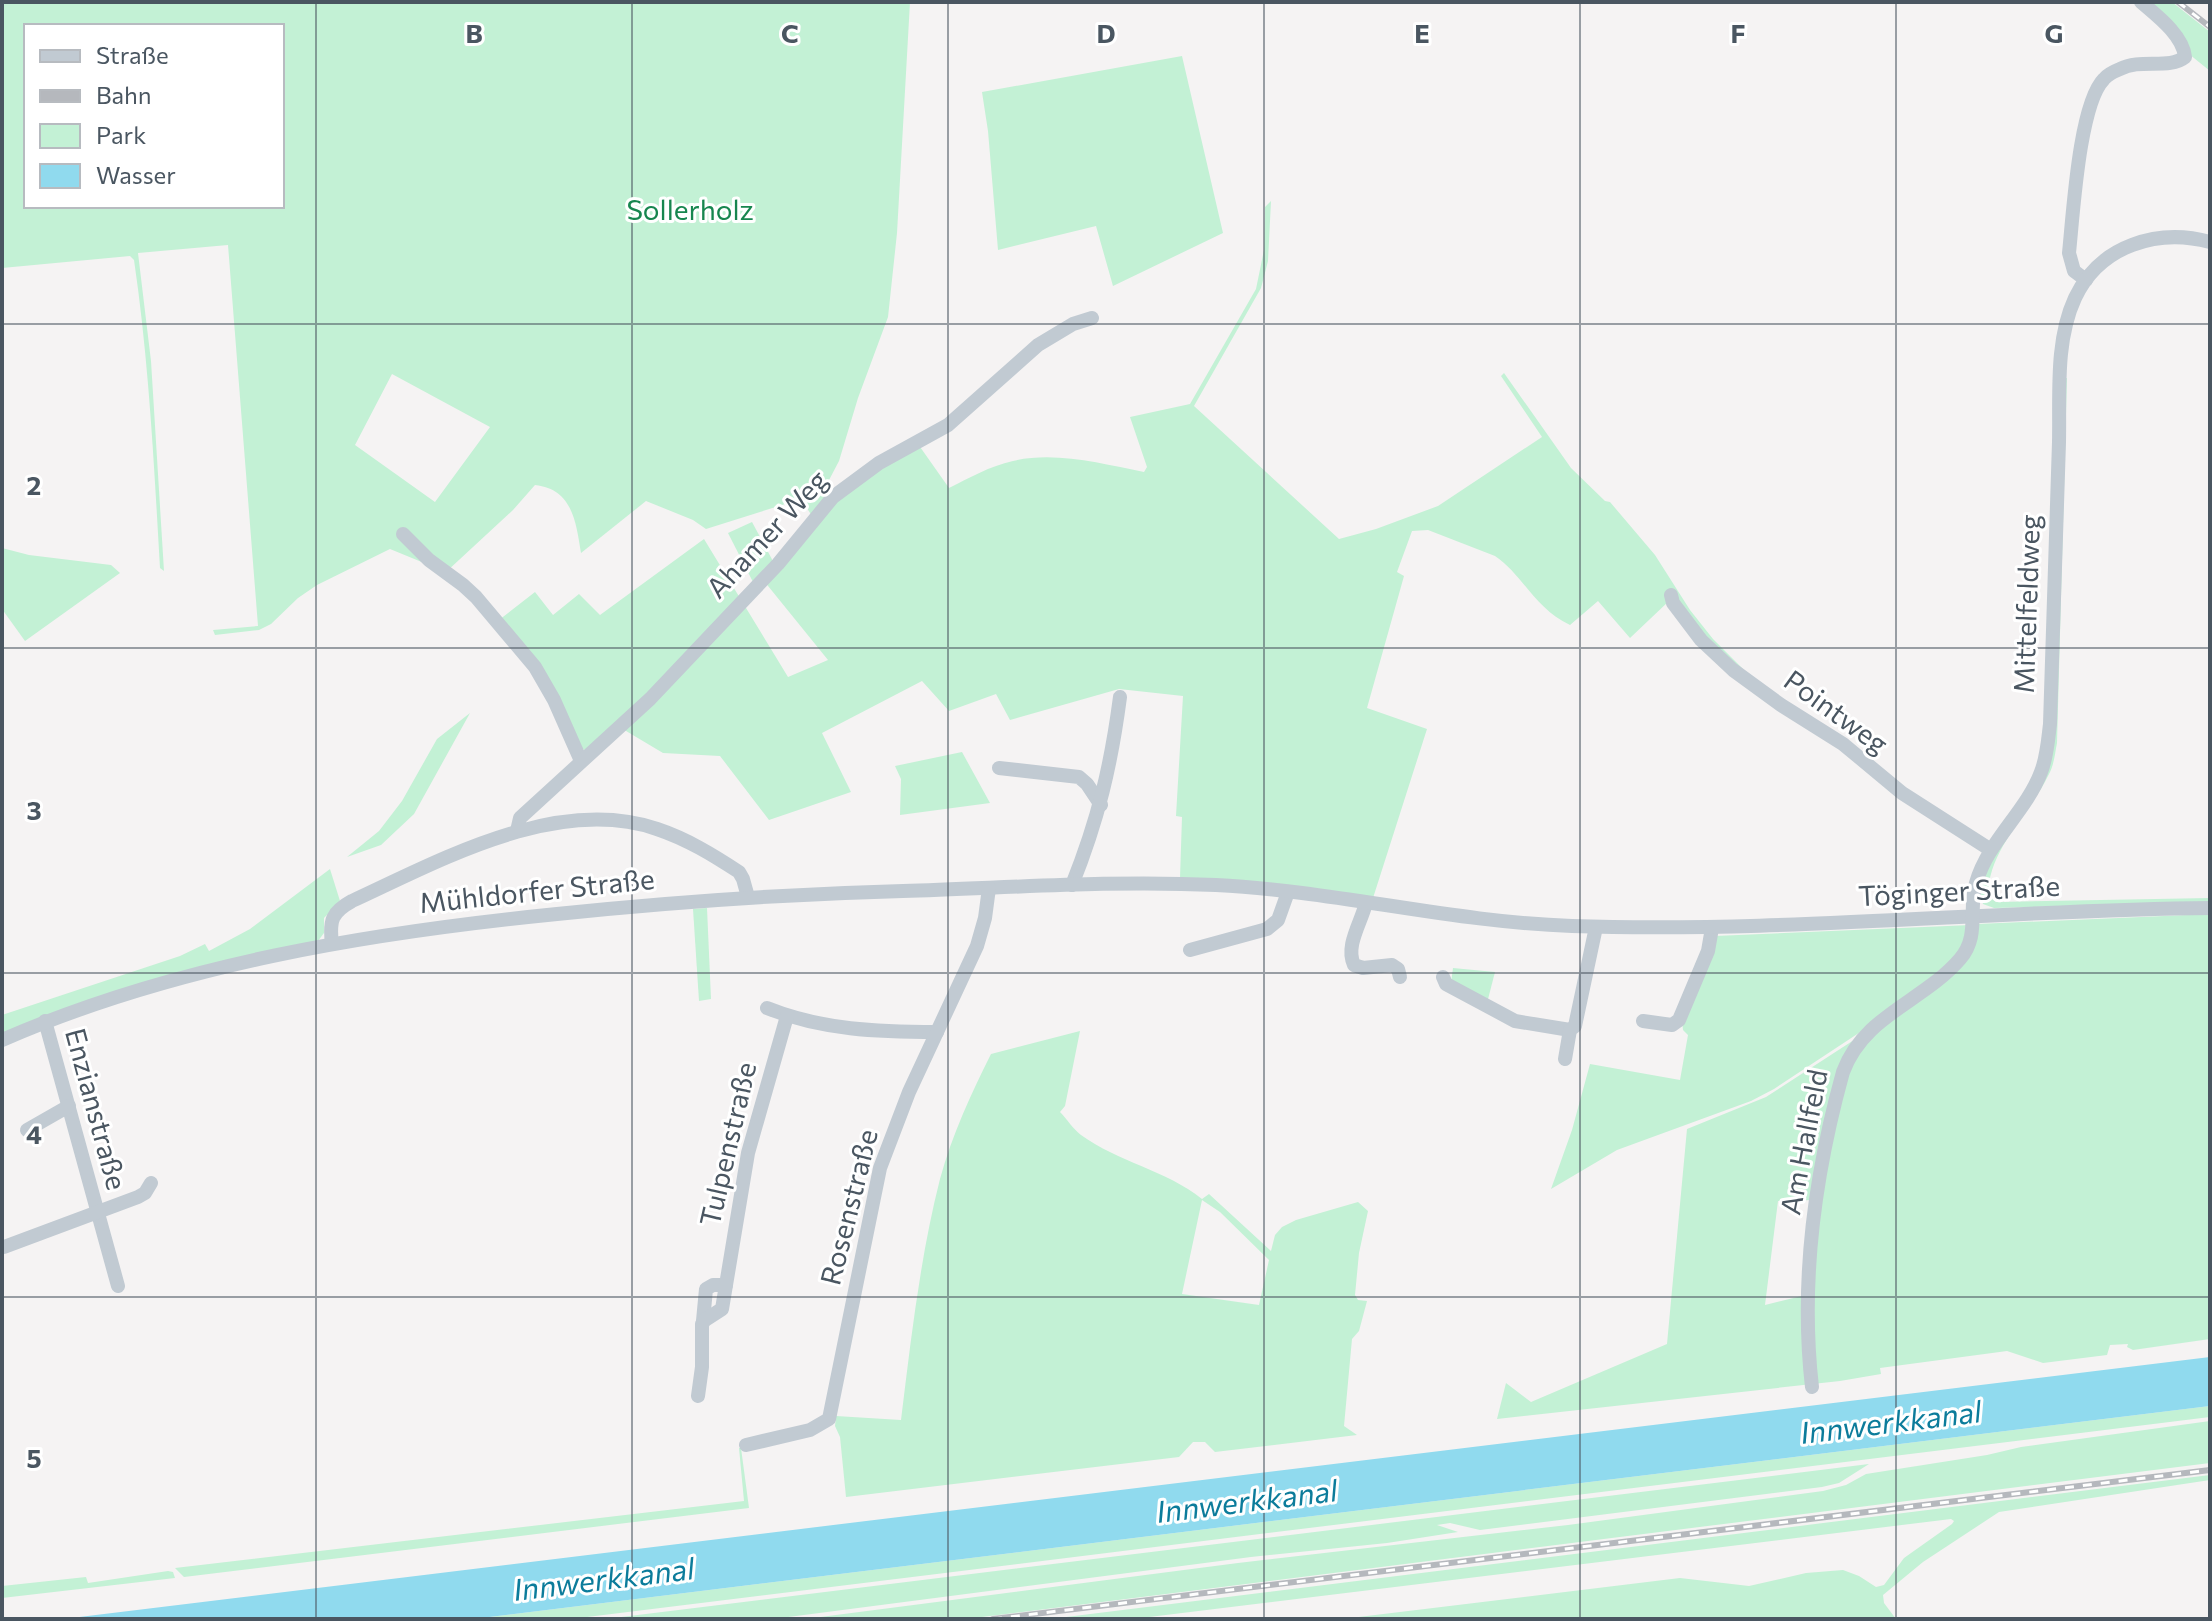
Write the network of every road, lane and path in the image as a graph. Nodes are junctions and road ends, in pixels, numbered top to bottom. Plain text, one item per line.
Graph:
1 (2141, 2) edge
2 (2210, 242) edge
3 (2086, 280) junction
4 (1092, 318) dead end
5 (403, 534) dead end
6 (1671, 595) dead end
7 (1120, 697) dead end
8 (581, 761) junction
9 (999, 768) dead end
10 (1101, 805) junction
11 (517, 831) junction
12 (1991, 850) junction
13 (1072, 885) junction
14 (1092, 885) joint
15 (989, 888) junction
16 (1288, 892) junction
17 (748, 897) junction
18 (1366, 903) junction
19 (2210, 908) edge
20 (1974, 915) junction
21 (1596, 927) junction
22 (1712, 928) junction
23 (332, 944) junction
24 (1190, 950) dead end
25 (1400, 977) dead end
26 (1443, 977) dead end
27 (767, 1008) dead end
28 (787, 1016) junction
29 (45, 1021) junction
30 (1643, 1021) dead end
31 (1570, 1030) junction
32 (937, 1032) junction
33 (2, 1040) edge
34 (1565, 1059) dead end
35 (69, 1106) junction
36 (27, 1130) dead end
37 (151, 1183) dead end
38 (98, 1211) junction
39 (4, 1247) edge
40 (118, 1286) dead end
41 (1812, 1387) dead end
42 (698, 1396) dead end
43 (746, 1445) dead end

1 - 3 street
2 - 3 street, Mittelfeldweg
3 - 12 street, Mittelfeldweg
4 - 8 street, Ahamer Weg
5 - 8 street
6 - 12 street, Pointweg
7 - 10 street
8 - 11 street, Ahamer Weg
9 - 10 street
10 - 13 street
11 - 17 street, Mühldorfer Straße
11 - 23 street, Mühldorfer Straße
12 - 20 street, Mittelfeldweg
13 - 14 street, Mühldorfer Straße
13 - 15 street, Mühldorfer Straße
14 - 16 street, Töginger Straße
15 - 17 street, Mühldorfer Straße
15 - 32 street, Rosenstraße
16 - 18 street, Töginger Straße
16 - 24 street
17 - 23 street, Mühldorfer Straße
18 - 21 street, Töginger Straße
18 - 25 street
19 - 20 street, Töginger Straße
20 - 22 street, Töginger Straße
20 - 41 street, Am Hallfeld
21 - 22 street, Töginger Straße
21 - 31 street
22 - 30 street
23 - 29 street, Mühldorfer Straße
26 - 31 street
27 - 28 street
28 - 32 street
28 - 42 street, Tulpenstraße
29 - 33 street, Mühldorfer Straße
29 - 35 street, Enzianstraße
31 - 34 street
32 - 43 street, Rosenstraße
35 - 36 street
35 - 38 street, Enzianstraße
37 - 38 street, Enzianstraße
38 - 39 street, Enzianstraße
38 - 40 street, Enzianstraße

